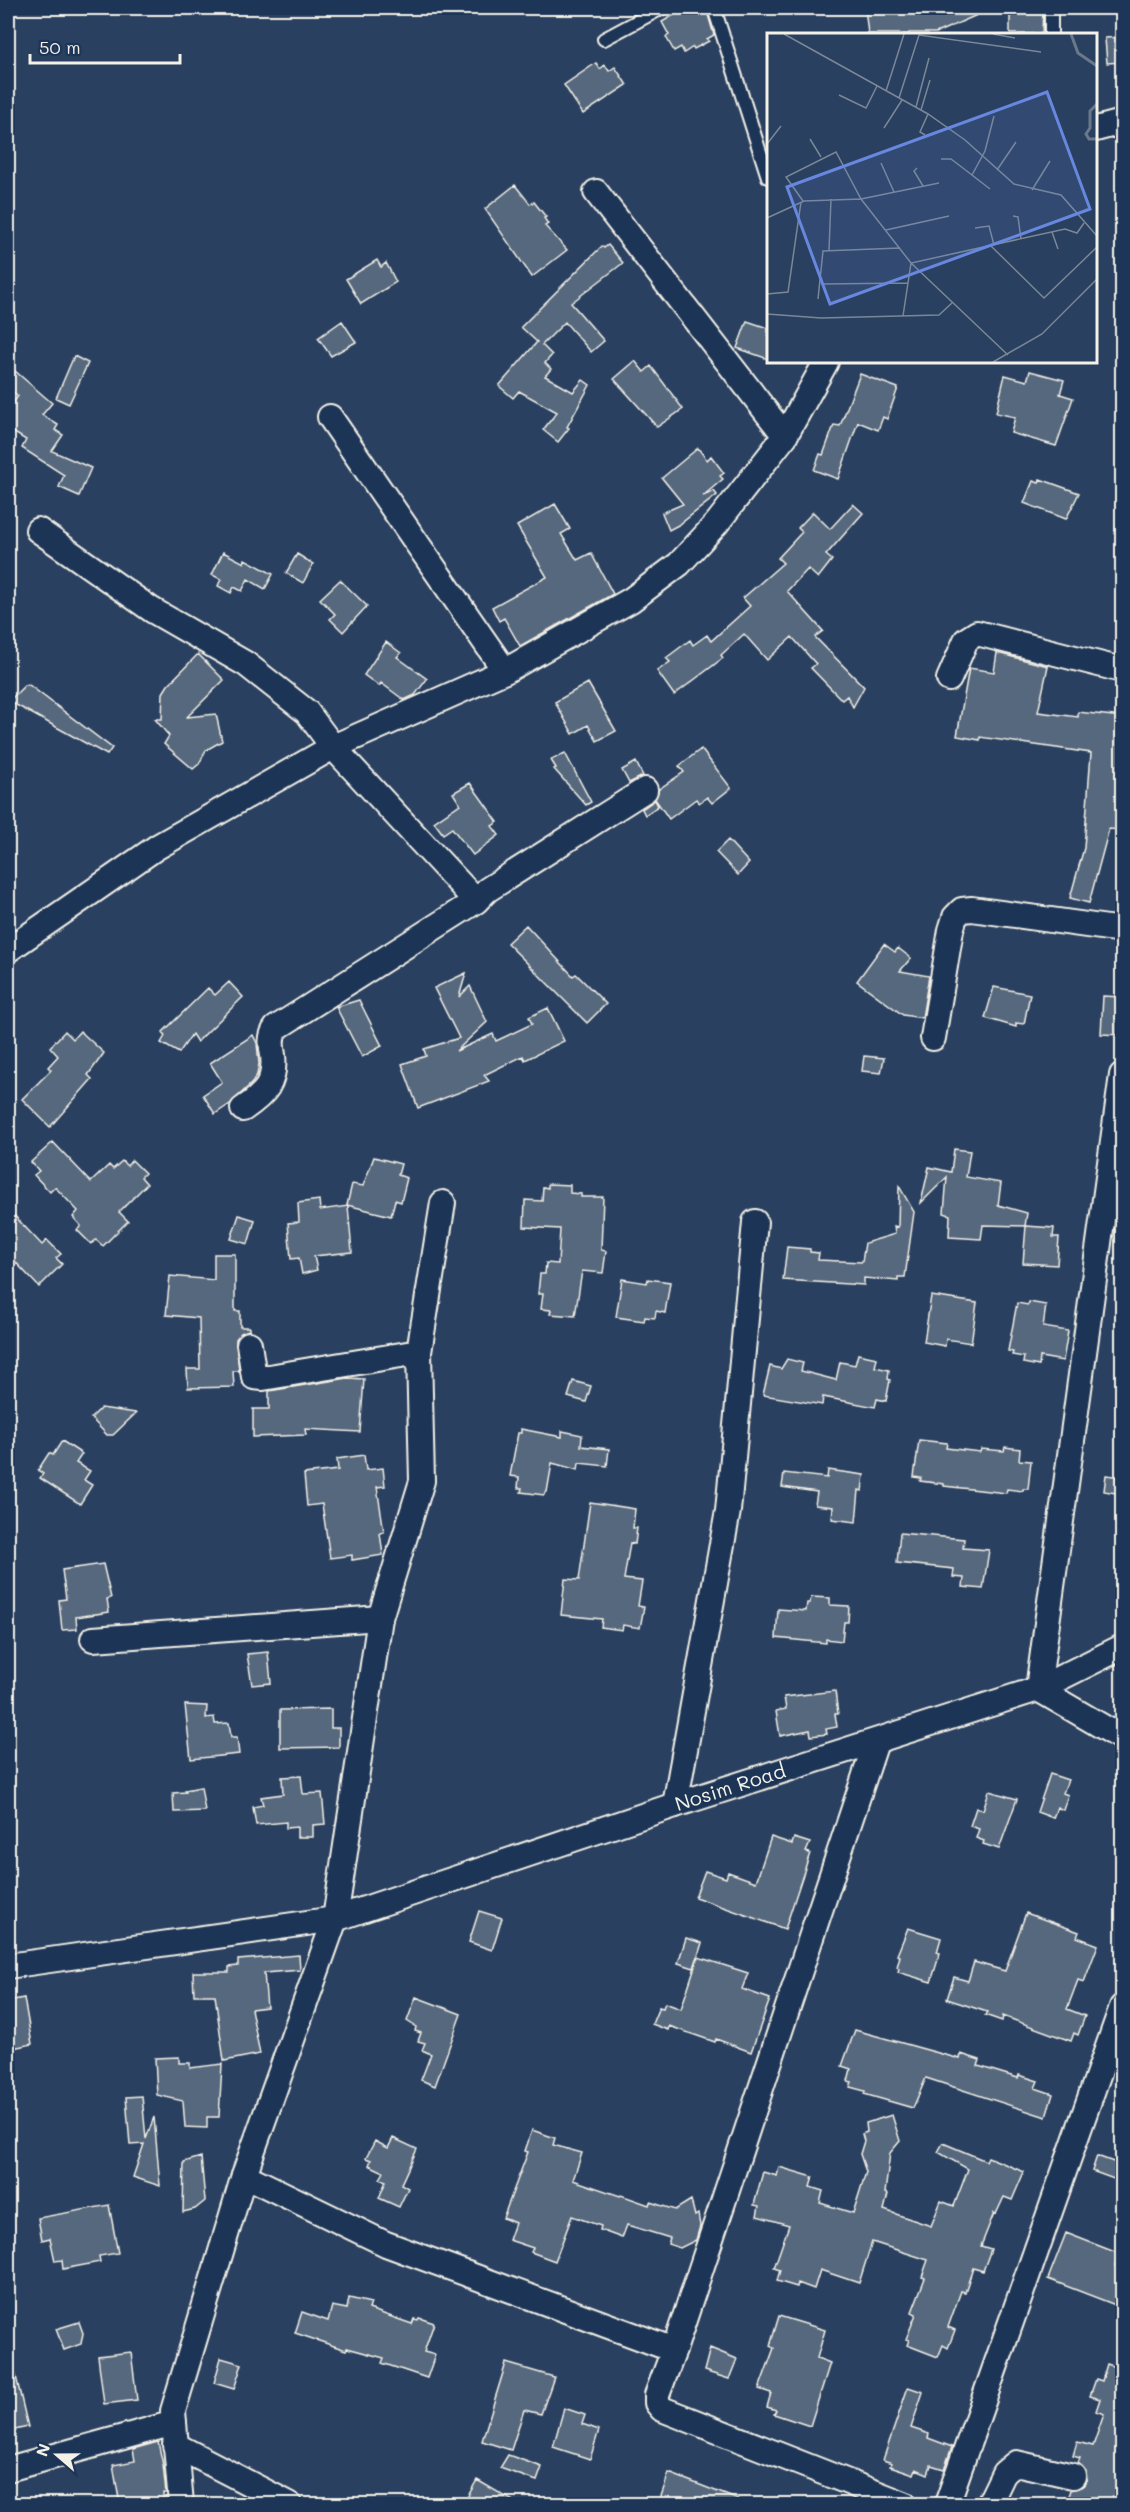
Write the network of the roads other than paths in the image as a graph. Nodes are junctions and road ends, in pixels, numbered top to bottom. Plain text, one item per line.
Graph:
1 (662, 8) edge
2 (714, 8) edge
3 (1051, 8) edge
4 (1051, 33) edge
5 (604, 39) dead end
6 (1122, 122) edge
7 (1097, 128) edge
8 (767, 174) edge
9 (596, 192) dead end
10 (825, 363) edge
11 (330, 417) dead end
12 (785, 436) junction
13 (38, 530) dead end
14 (505, 670) junction
15 (1122, 670) edge
16 (949, 679) dead end
17 (333, 747) junction
18 (645, 790) dead end
19 (476, 901) junction
20 (1122, 930) edge
21 (8, 950) edge
22 (933, 1038) dead end
23 (1122, 1075) edge
24 (243, 1109) dead end
25 (442, 1203) dead end
26 (755, 1222) dead end
27 (249, 1344) dead end
28 (419, 1352) junction
29 (380, 1618) junction
30 (93, 1639) dead end
31 (1122, 1647) edge
32 (1038, 1689) junction
33 (1122, 1738) edge
34 (876, 1742) junction
35 (675, 1804) junction
36 (334, 1919) junction
37 (8, 1966) edge
38 (1122, 2007) edge
39 (244, 2175) junction
40 (674, 2350) junction
41 (175, 2434) junction
42 (8, 2469) edge
43 (1073, 2476) dead end
44 (181, 2505) edge
45 (289, 2505) edge
46 (904, 2505) edge
47 (947, 2505) edge
48 (989, 2505) edge

1 - 5 lane
2 - 8 lane
3 - 4 lane
6 - 7 street
9 - 12 street
10 - 12 street
11 - 14 street
12 - 14 street
13 - 17 street
14 - 17 street
15 - 16 street
17 - 19 street
17 - 21 street
18 - 19 street
19 - 24 street
20 - 22 street
23 - 32 street
25 - 28 street
26 - 35 street
27 - 28 street
28 - 29 street
29 - 30 street
29 - 36 street
31 - 32 street, Nosim Road
32 - 33 street
32 - 34 street, Nosim Road
34 - 35 street, Nosim Road
34 - 40 street
35 - 36 street, Nosim Road
36 - 37 street, Nosim Road
36 - 39 street
38 - 47 street
39 - 40 street
39 - 41 street
40 - 46 street
41 - 42 street
41 - 44 street
41 - 45 street
43 - 48 street

